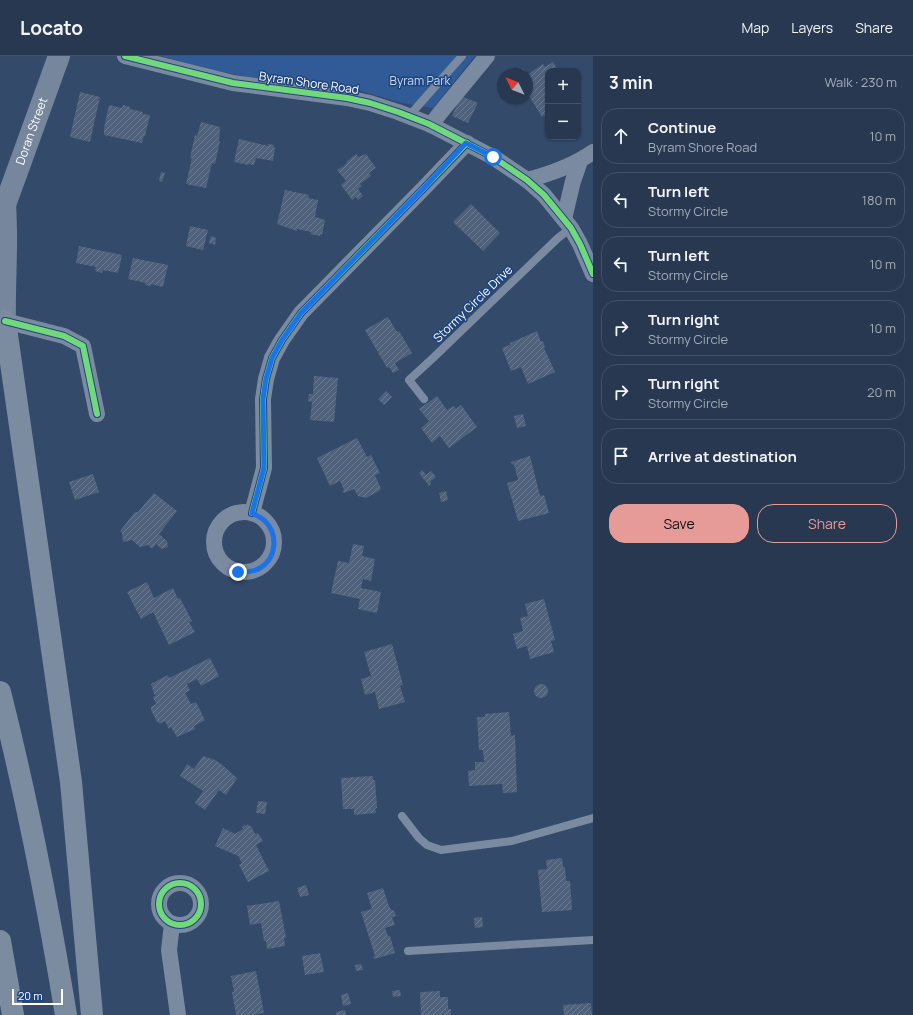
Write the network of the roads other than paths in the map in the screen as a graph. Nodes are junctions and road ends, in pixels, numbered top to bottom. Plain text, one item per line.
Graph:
1 (59, 56) edge
2 (124, 56) edge
3 (462, 56) edge
4 (487, 56) edge
5 (409, 116) junction
6 (431, 125) junction
7 (466, 143) junction
8 (587, 157) edge
9 (527, 180) junction
10 (2, 209) edge
11 (568, 223) junction
12 (593, 274) edge
13 (2, 319) edge
14 (424, 399) dead end
15 (97, 414) dead end
16 (252, 513) dead end
17 (0, 692) edge
18 (402, 816) dead end
19 (593, 818) edge
20 (172, 924) dead end
21 (593, 940) edge
22 (0, 941) edge
23 (408, 951) dead end
24 (0, 1008) edge
25 (2, 1015) edge
26 (13, 1015) edge
27 (66, 1015) edge
28 (92, 1015) edge
29 (178, 1015) edge

1 - 10 main road, Doran Street
2 - 5 street, Byram Shore Road
3 - 5 lane
4 - 6 street
5 - 6 street, Byram Shore Road
6 - 7 street, Byram Shore Road
7 - 9 street, Byram Shore Road
7 - 16 street
8 - 9 street
8 - 11 street
9 - 11 street, Byram Shore Road
10 - 13 main road, Doran Street
11 - 12 street, Byram Shore Road
11 - 14 lane, Stormy Circle Drive
13 - 15 street
13 - 28 highway
17 - 27 highway
18 - 19 lane
20 - 29 street
21 - 23 lane
22 - 26 highway
24 - 25 highway

